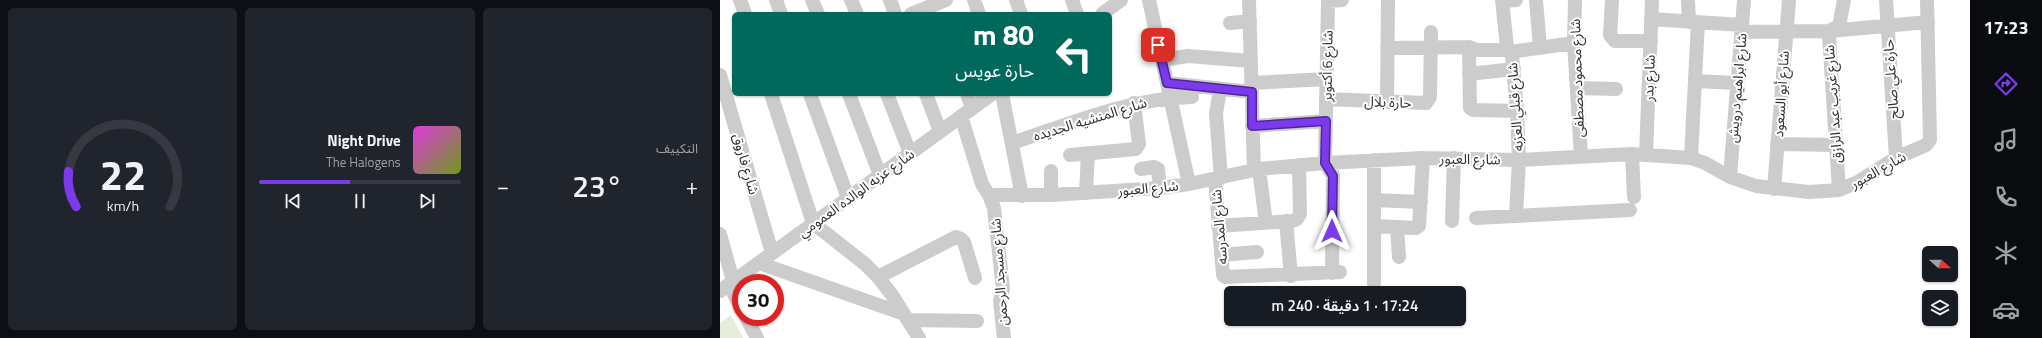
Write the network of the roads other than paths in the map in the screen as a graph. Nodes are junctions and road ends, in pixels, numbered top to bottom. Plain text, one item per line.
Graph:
1 (740, 0) edge
2 (776, 0) edge
3 (812, 0) edge
4 (851, 0) edge
5 (890, 0) edge
6 (974, 0) edge
7 (1016, 0) edge
8 (1072, 0) edge
9 (1148, 0) edge
10 (1249, 0) edge
11 (1342, 0) edge
12 (1388, 0) edge
13 (1516, 0) edge
14 (1536, 0) edge
15 (1575, 0) edge
16 (1612, 0) edge
17 (1652, 0) edge
18 (1688, 0) edge
19 (1744, 0) edge
20 (1789, 0) edge
21 (1844, 0) edge
22 (1886, 0) edge
23 (1928, 0) edge
24 (1119, 1) edge
25 (1328, 1) edge
26 (1502, 1) edge
27 (937, 5) edge
28 (743, 12) edge
29 (780, 12) edge
30 (817, 12) edge
31 (856, 12) edge
32 (894, 12) edge
33 (917, 12) edge
34 (978, 12) edge
35 (1020, 12) edge
36 (1075, 12) edge
37 (1105, 12) edge
38 (1652, 19) junction
39 (1250, 21) junction
40 (1693, 22) junction
41 (1928, 22) junction
42 (1230, 23) dead end
43 (1888, 26) junction
44 (1742, 28) junction
45 (1830, 31) junction
46 (1431, 32) dead end
47 (1785, 33) junction
48 (1651, 41) junction
49 (1574, 43) junction
50 (1431, 47) junction
51 (1469, 47) junction
52 (1388, 48) junction
53 (1540, 48) junction
54 (1509, 51) junction
55 (1162, 60) junction
56 (1251, 61) junction
57 (1514, 69) junction
58 (1469, 74) junction
59 (1327, 80) junction
60 (1695, 82) junction
61 (1167, 83) junction
62 (1737, 83) junction
63 (724, 84) edge
64 (1252, 88) junction
65 (1577, 88) junction
66 (1220, 89) junction
67 (1616, 89) dead end
68 (772, 96) edge
69 (811, 96) edge
70 (850, 96) edge
71 (888, 96) edge
72 (927, 96) edge
73 (967, 96) edge
74 (989, 96) edge
75 (1002, 96) edge
76 (1170, 98) junction
77 (1192, 98) dead end
78 (1326, 99) junction
79 (1387, 102) junction
80 (1134, 103) junction
81 (1517, 111) junction
82 (966, 112) junction
83 (1326, 121) junction
84 (1252, 126) junction
85 (940, 131) junction
86 (1012, 143) junction
87 (1777, 144) junction
88 (1836, 145) junction
89 (910, 153) junction
90 (1088, 153) junction
91 (1632, 154) junction
92 (1070, 155) dead end
93 (1646, 155) junction
94 (1581, 157) junction
95 (1423, 158) junction
96 (1454, 158) junction
97 (1691, 158) junction
98 (1896, 158) junction
99 (1374, 160) junction
100 (1519, 160) junction
101 (1325, 163) junction
102 (1299, 164) junction
103 (1141, 169) dead end
104 (1256, 169) junction
105 (1051, 171) dead end
106 (880, 175) junction
107 (1730, 177) junction
108 (1218, 178) junction
109 (1189, 184) junction
110 (1160, 188) junction
111 (1774, 189) junction
112 (1839, 190) junction
113 (1086, 193) junction
114 (989, 195) junction
115 (1051, 195) junction
116 (1022, 196) junction
117 (848, 198) junction
118 (1374, 200) junction
119 (1421, 202) junction
120 (1516, 216) junction
121 (1476, 218) dead end
122 (1452, 221) dead end
123 (1286, 222) junction
124 (813, 223) junction
125 (1266, 223) junction
126 (1218, 226) junction
127 (1374, 226) junction
128 (1397, 227) junction
129 (720, 234) edge
130 (1257, 252) dead end
131 (772, 253) junction
132 (1221, 255) junction
133 (1399, 257) dead end
134 (758, 263) junction
135 (1337, 272) joint
136 (1291, 276) junction
137 (878, 277) junction
138 (975, 278) dead end
139 (1374, 283) dead end
140 (727, 286) edge
141 (906, 317) junction
142 (977, 321) dead end
143 (751, 326) edge
144 (757, 338) edge
145 (919, 338) edge
146 (1004, 338) edge

1 - 28 street
2 - 29 street
3 - 30 street
4 - 31 street
5 - 32 street
6 - 34 street
7 - 35 street
8 - 36 street
9 - 55 street
10 - 39 street
11 - 25 street
12 - 52 street
13 - 26 street
14 - 53 street
15 - 49 street, شارع محمود مصطفى
16 - 48 street
17 - 38 street, شارع بدر
18 - 40 street
19 - 44 street, شارع ابراهيم درويش
20 - 47 street, شارع أبو السعود
21 - 45 street, شارع غريب عبد الرازق
22 - 43 street, حارة علي صالح
23 - 41 street
24 - 37 street
25 - 59 street, شارع 6 أكتوبر
26 - 54 street, شارع قبلي العزبه
27 - 33 street
38 - 40 street
38 - 48 street, شارع بدر
39 - 42 street
39 - 56 street
40 - 44 street
40 - 60 street
41 - 43 street
41 - 98 street, شارع العبور
43 - 45 street
43 - 98 street, حارة علي صالح
44 - 47 street
44 - 62 street, شارع ابراهيم درويش
45 - 47 street
45 - 88 street, شارع غريب عبد الرازق
46 - 50 street, حارة بلال
47 - 87 street, شارع أبو السعود
48 - 93 street, شارع بدر
49 - 53 street
49 - 65 street, شارع محمود مصطفى
50 - 51 street
50 - 52 street
50 - 79 street, حارة بلال
51 - 54 street
51 - 58 street
52 - 79 street
53 - 54 street
54 - 57 street, شارع قبلي العزبه
55 - 56 street
55 - 61 street
56 - 64 street
57 - 58 street
57 - 81 street, شارع قبلي العزبه
58 - 81 street
59 - 64 street
59 - 78 street, شارع 6 أكتوبر
60 - 62 street
60 - 97 street
61 - 66 street
61 - 76 street
62 - 107 street, شارع ابراهيم درويش
63 - 131 street, شارع فاروق
64 - 66 street
64 - 84 street
65 - 67 street
65 - 94 street, شارع محمود مصطفى
66 - 108 street, شارع المدرسه
68 - 124 street
69 - 117 street
70 - 106 street
71 - 89 street
72 - 85 street
73 - 82 street, شارع مسجد الرحمن
74 - 82 street, شارع عزبه الوالده العمومي
75 - 86 street
76 - 77 street, شارع المنشيه الجديده
76 - 80 street, شارع المنشيه الجديده
76 - 109 street
78 - 79 street, حارة بلال
78 - 83 street, شارع 6 أكتوبر
80 - 86 street, شارع المنشيه الجديده
80 - 90 street
81 - 100 street, شارع قبلي العزبه
82 - 85 street, شارع عزبه الوالده العمومي
82 - 114 street, شارع مسجد الرحمن
83 - 84 street
83 - 101 street, شارع 6 أكتوبر
84 - 104 street
85 - 89 street, شارع عزبه الوالده العمومي
86 - 116 street
87 - 88 street
87 - 111 street, شارع أبو السعود
88 - 112 street, شارع غريب عبد الرازق
89 - 106 street, شارع عزبه الوالده العمومي
90 - 92 street
90 - 113 street
91 - 93 street, شارع العبور
91 - 94 street, شارع العبور
91 - 120 street
93 - 97 street, شارع العبور
94 - 100 street, شارع العبور
95 - 96 street, شارع العبور
95 - 99 street, شارع العبور
95 - 119 street
96 - 100 street, شارع العبور
96 - 122 street
97 - 107 street, شارع العبور
98 - 112 street, شارع العبور
99 - 101 street, شارع العبور
99 - 118 street
100 - 120 street, شارع قبلي العزبه
101 - 102 street, شارع العبور
101 - 135 street, شارع 6 أكتوبر
102 - 104 street, شارع العبور
102 - 123 street
103 - 110 street
104 - 108 street, شارع العبور
104 - 125 street
105 - 115 street
106 - 117 street, شارع عزبه الوالده العمومي
107 - 111 street, شارع العبور
108 - 109 street, شارع العبور
108 - 126 street, شارع المدرسه
109 - 110 street, شارع العبور
110 - 113 street, شارع العبور
111 - 112 street, شارع العبور
113 - 115 street, شارع العبور
114 - 116 street, شارع العبور
114 - 146 street, شارع مسجد الرحمن
115 - 116 street, شارع العبور
117 - 124 street, شارع عزبه الوالده العمومي
118 - 119 street
118 - 127 street
119 - 128 street
120 - 121 street
123 - 125 street
123 - 136 street
124 - 131 street, شارع عزبه الوالده العمومي
124 - 137 street
125 - 126 street
126 - 132 street, شارع المدرسه
127 - 128 street
127 - 139 street
128 - 133 street
129 - 140 street
130 - 132 street
131 - 134 street, شارع عزبه الوالده العمومي
132 - 136 street, شارع المدرسه
134 - 140 street, شارع عزبه الوالده العمومي
134 - 141 street
135 - 136 street, شارع المدرسه
137 - 138 street
137 - 141 street
141 - 142 street
141 - 145 street
143 - 144 street

